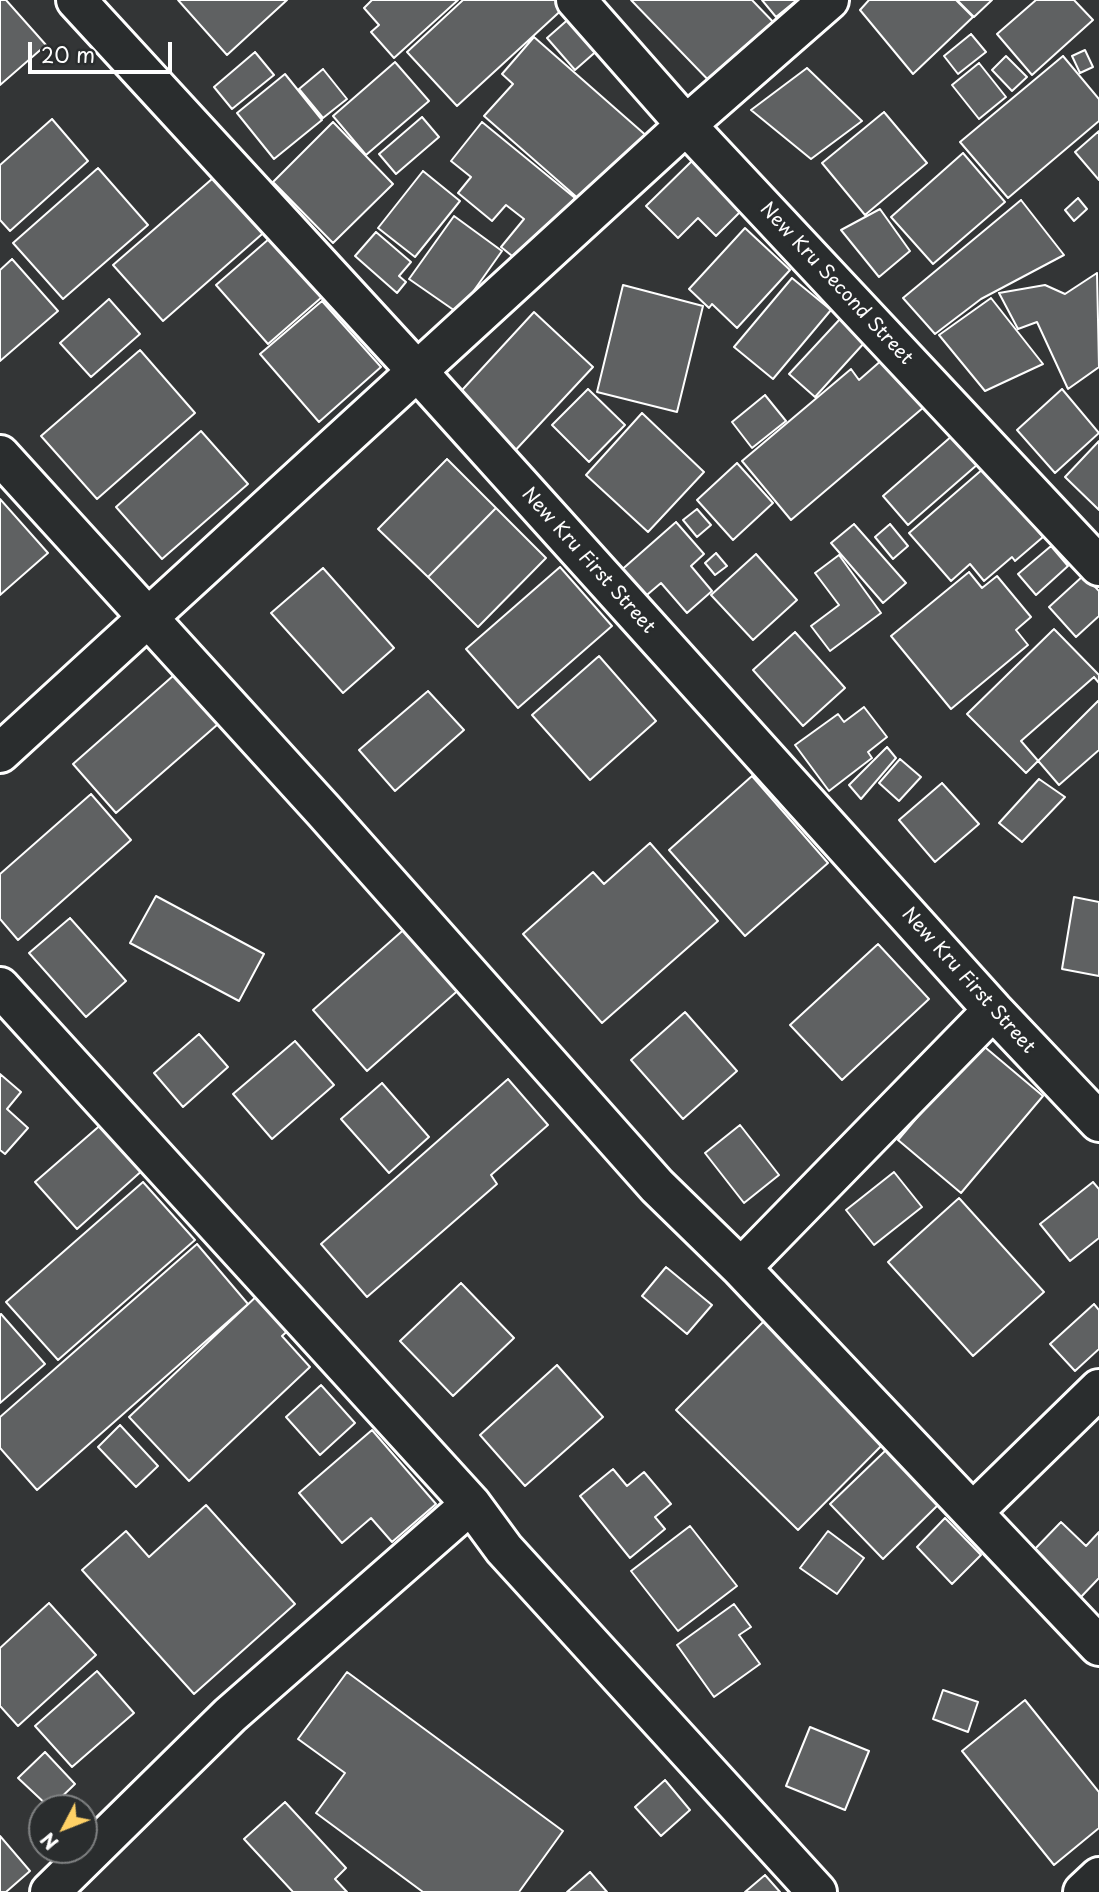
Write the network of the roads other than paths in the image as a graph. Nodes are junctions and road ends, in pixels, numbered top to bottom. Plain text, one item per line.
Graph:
1 (76, 0) edge
2 (576, 0) edge
3 (829, 0) edge
4 (686, 125) junction
5 (417, 372) junction
6 (0, 455) edge
7 (1099, 566) edge
8 (149, 619) junction
9 (0, 753) edge
10 (0, 987) edge
11 (993, 1010) junction
12 (1099, 1122) edge
13 (741, 1268) junction
14 (1099, 1389) edge
15 (471, 1504) junction
16 (974, 1511) junction
17 (1099, 1646) edge
18 (1099, 1877) edge
19 (50, 1892) edge
20 (817, 1892) edge
21 (1083, 1892) edge

1 - 5 street, New Kru First Street
2 - 4 street, New Kru Second Street
3 - 4 street
4 - 5 street
4 - 7 street, New Kru Second Street
5 - 8 street
5 - 11 street, New Kru First Street
6 - 8 street
8 - 9 street
8 - 13 street
10 - 15 street
11 - 12 street, New Kru First Street
11 - 13 street
13 - 16 street
14 - 16 street
15 - 19 street
15 - 20 street
16 - 17 street
18 - 21 street

